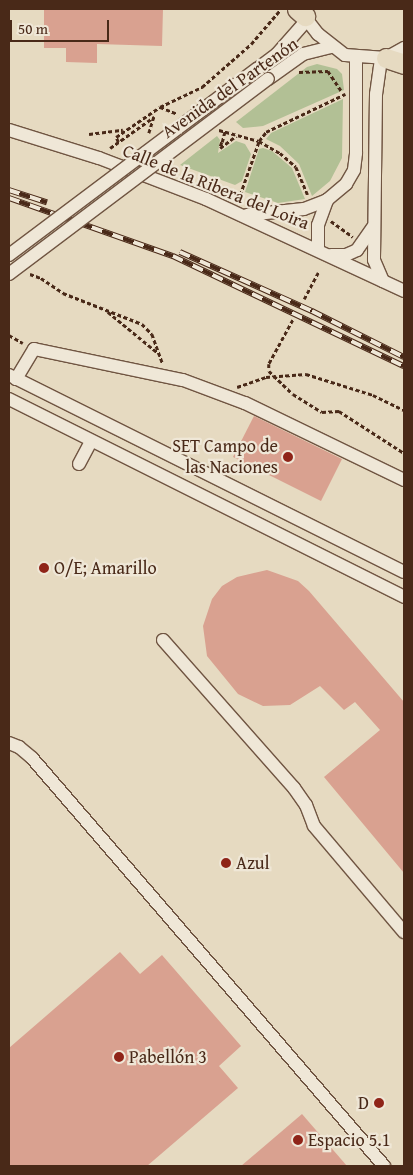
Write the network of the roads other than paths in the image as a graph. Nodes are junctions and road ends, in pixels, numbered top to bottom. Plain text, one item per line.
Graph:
1 (299, 13) edge
2 (332, 47) junction
3 (404, 54) edge
4 (356, 57) junction
5 (384, 58) junction
6 (9, 130) edge
7 (327, 200) junction
8 (244, 215) junction
9 (375, 218) junction
10 (324, 252) junction
11 (9, 255) edge
12 (9, 274) edge
13 (383, 281) junction
14 (404, 291) edge
15 (12, 377) edge
16 (9, 399) edge
17 (92, 441) junction
18 (79, 464) dead end
19 (404, 480) edge
20 (404, 572) edge
21 (404, 597) edge
22 (163, 640) dead end
23 (9, 743) edge
24 (404, 932) edge
25 (384, 1166) edge

1 - 2 street
1 - 11 street, Avenida del Partenón, bridge
2 - 4 street
2 - 12 street, Avenida del Partenón, bridge
3 - 5 highway
4 - 5 street
4 - 7 street
5 - 9 street
6 - 8 street, Calle de la Ribera del Loira
7 - 8 street
7 - 10 street
8 - 10 street, Calle de la Ribera del Loira
9 - 10 street
9 - 13 street
10 - 13 street, Calle de la Ribera del Loira
13 - 14 street, Calle de la Ribera del Loira
15 - 19 street
15 - 20 street
16 - 17 street
17 - 18 street
17 - 21 street
22 - 24 street
23 - 25 street

